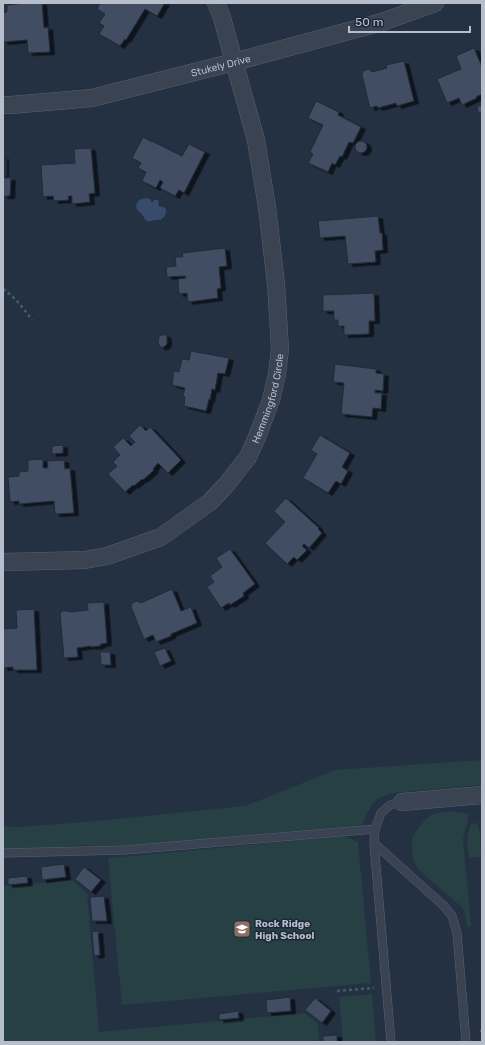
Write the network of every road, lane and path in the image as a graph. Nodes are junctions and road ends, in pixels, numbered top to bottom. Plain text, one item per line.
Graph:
1 (216, 3) edge
2 (434, 3) edge
3 (234, 62) junction
4 (3, 105) edge
5 (3, 290) edge
6 (32, 320) dead end
7 (3, 562) edge
8 (482, 795) edge
9 (402, 802) joint
10 (375, 829) junction
11 (374, 843) junction
12 (3, 853) edge
13 (374, 988) dead end
14 (337, 991) dead end
15 (391, 1042) edge
16 (466, 1042) edge

1 - 3 street, Hemmingford Circle
2 - 3 street, Stukely Drive
3 - 4 street, Stukely Drive
3 - 7 street, Hemmingford Circle
5 - 6 path
8 - 9 street
9 - 10 lane
10 - 11 lane
10 - 12 lane
11 - 15 lane
11 - 16 lane
13 - 14 path

